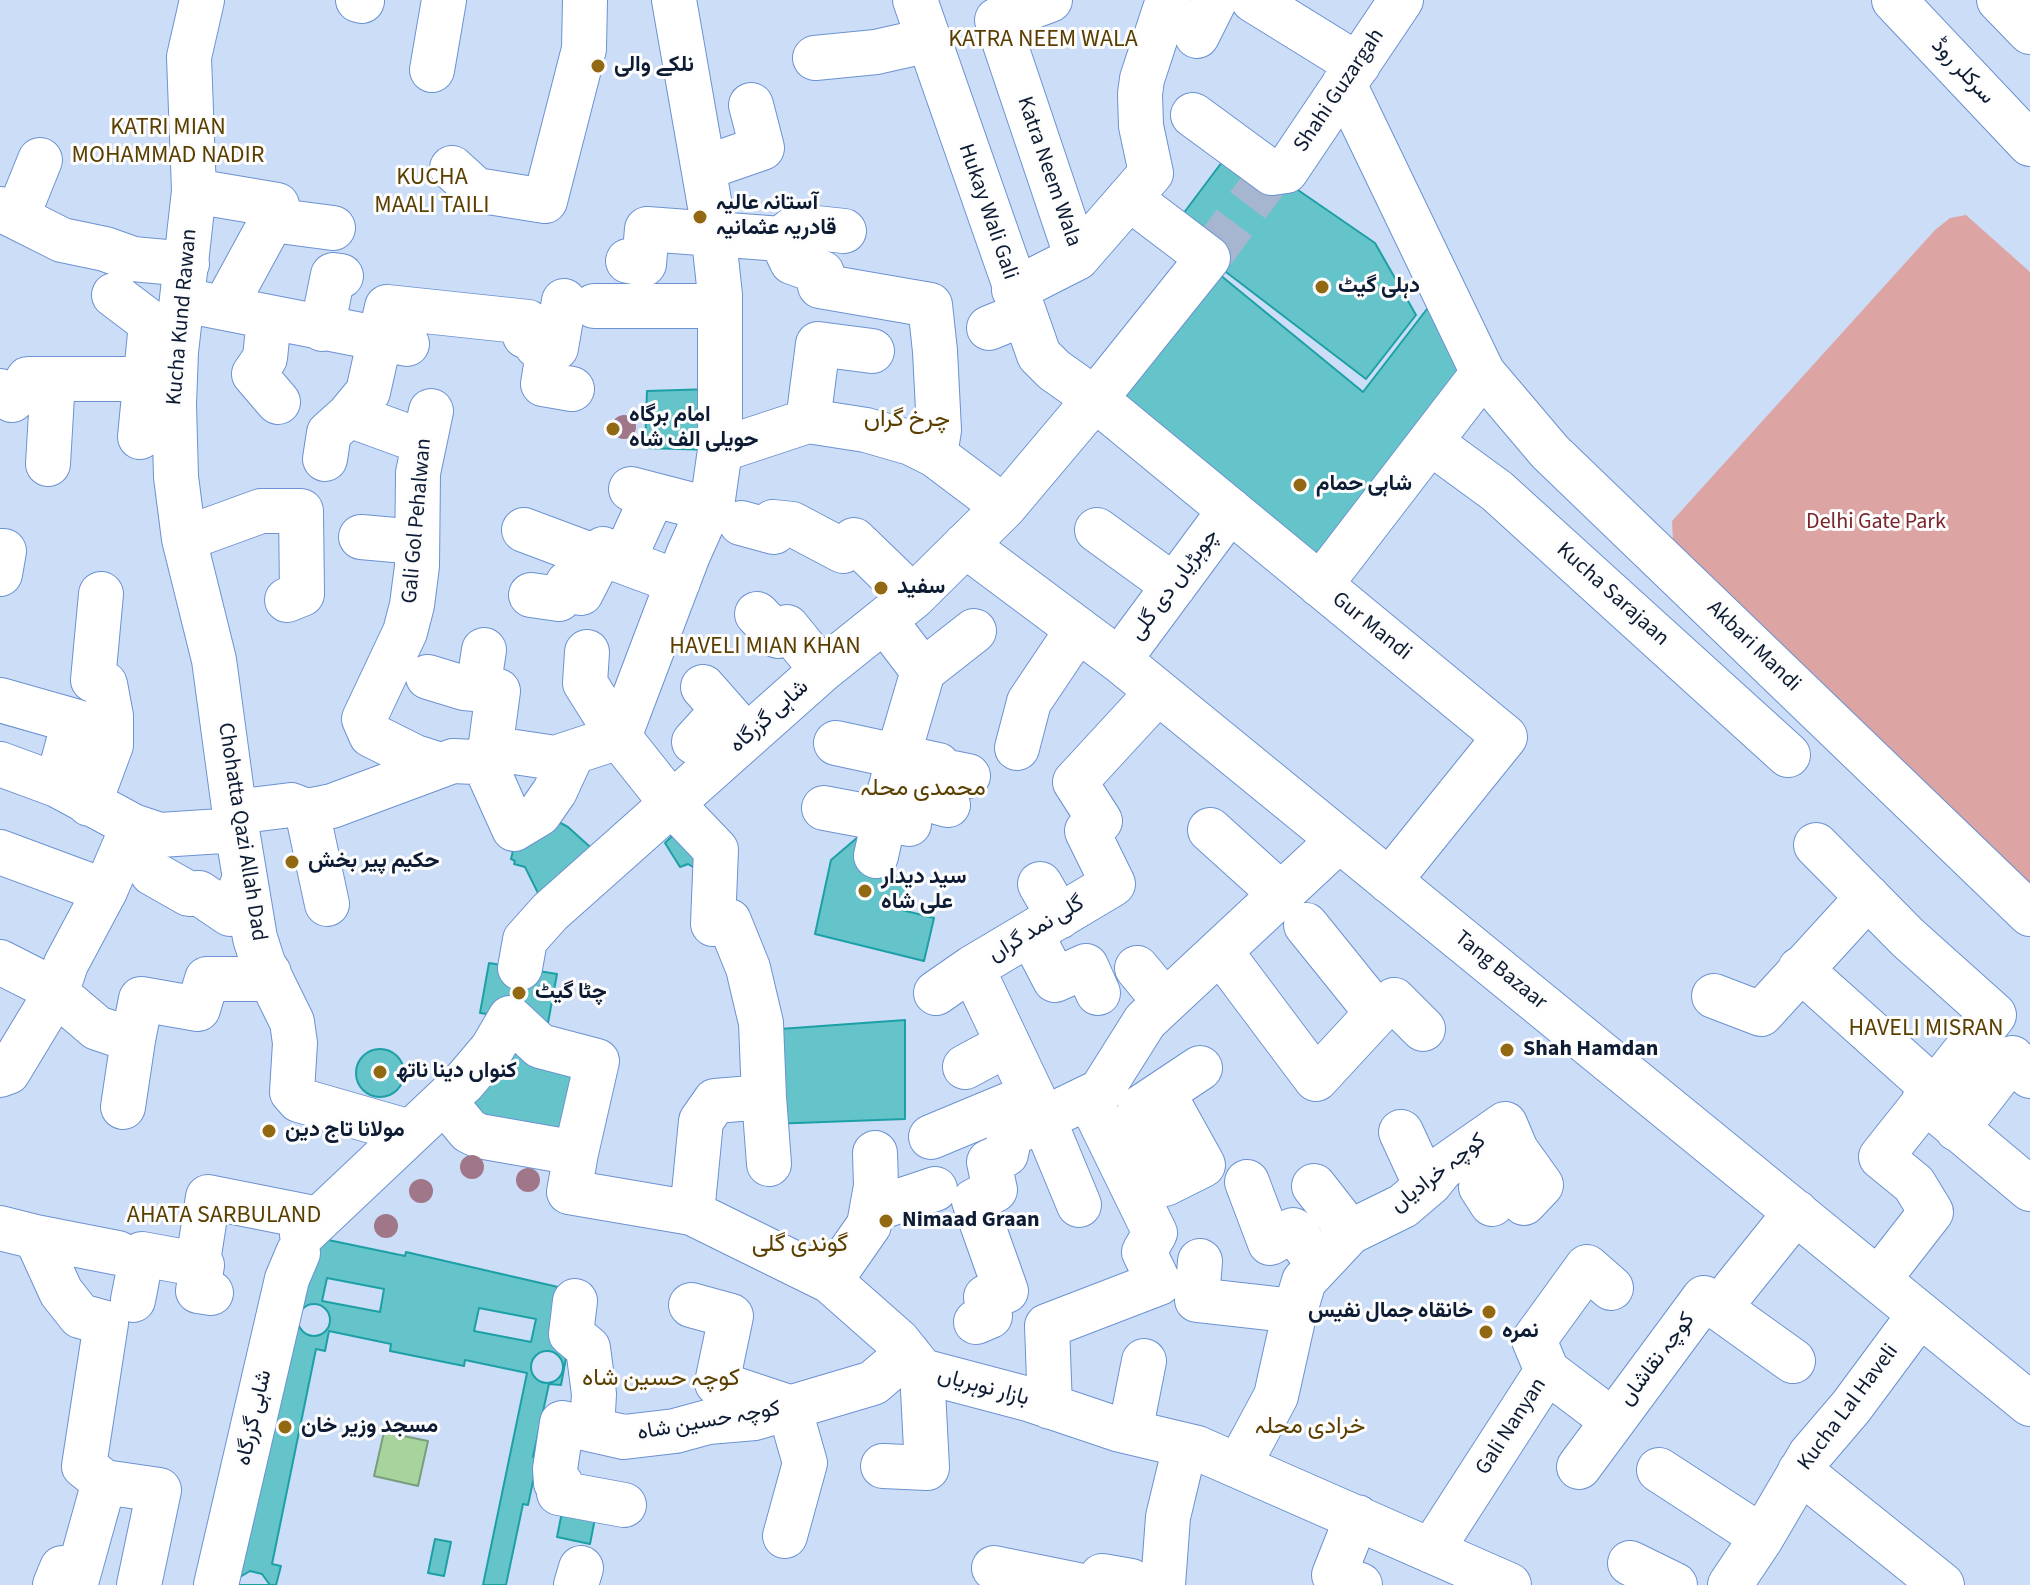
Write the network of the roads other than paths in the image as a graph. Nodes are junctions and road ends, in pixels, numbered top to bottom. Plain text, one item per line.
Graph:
1 (202, 0) edge
2 (444, 0) edge
3 (585, 0) edge
4 (674, 0) edge
5 (1050, 0) edge
6 (1168, 0) edge
7 (1253, 0) edge
8 (1401, 0) edge
9 (1894, 0) edge
10 (1999, 0) edge
11 (922, 20) edge
12 (2030, 32) edge
13 (815, 58) dead end
14 (432, 70) dead end
15 (1351, 74) junction
16 (751, 105) dead end
17 (1193, 115) dead end
18 (2030, 144) edge
19 (40, 160) dead end
20 (704, 168) junction
21 (452, 182) dead end
22 (194, 191) junction
23 (1129, 198) junction
24 (8, 213) edge
25 (272, 220) junction
26 (333, 228) dead end
27 (844, 231) dead end
28 (714, 234) junction
29 (781, 239) junction
30 (1077, 258) junction
31 (628, 261) dead end
32 (341, 276) dead end
33 (198, 291) junction
34 (114, 295) dead end
35 (720, 306) junction
36 (1009, 311) junction
37 (269, 318) junction
38 (322, 329) junction
39 (549, 347) junction
40 (904, 350) junction
41 (391, 357) junction
42 (1483, 373) junction
43 (53, 379) junction
44 (160, 379) junction
45 (572, 389) dead end
46 (0, 391) edge
47 (1095, 399) junction
48 (278, 402) dead end
49 (349, 415) junction
50 (808, 421) junction
51 (140, 437) dead end
52 (1430, 442) junction
53 (720, 450) junction
54 (935, 455) junction
55 (325, 459) dead end
56 (48, 464) dead end
57 (1004, 507) junction
58 (1230, 510) junction
59 (725, 516) junction
60 (524, 530) dead end
61 (1097, 530) dead end
62 (361, 537) dead end
63 (184, 539) junction
64 (417, 542) junction
65 (965, 545) junction
66 (0, 551) edge
67 (611, 559) junction
68 (0, 574) edge
69 (678, 582) junction
70 (1320, 585) junction
71 (1174, 586) junction
72 (101, 594) dead end
73 (531, 595) dead end
74 (287, 600) dead end
75 (899, 609) junction
76 (757, 614) dead end
77 (1078, 629) junction
78 (974, 631) dead end
79 (587, 652) dead end
80 (1119, 660) junction
81 (822, 670) junction
82 (923, 671) junction
83 (428, 677) dead end
84 (1158, 692) junction
85 (0, 700) edge
86 (724, 711) junction
87 (92, 727) junction
88 (619, 737) junction
89 (694, 742) dead end
90 (836, 743) dead end
91 (1017, 748) dead end
92 (572, 754) junction
93 (1788, 755) dead end
94 (486, 759) junction
95 (0, 764) edge
96 (440, 765) junction
97 (958, 790) dead end
98 (73, 794) junction
99 (673, 805) junction
100 (824, 808) dead end
101 (891, 809) junction
102 (307, 811) junction
103 (235, 821) junction
104 (133, 826) junction
105 (1210, 830) dead end
106 (1339, 840) junction
107 (1816, 845) dead end
108 (0, 852) edge
109 (152, 873) dead end
110 (245, 878) junction
111 (1389, 881) junction
112 (105, 891) junction
113 (1868, 897) junction
114 (327, 904) dead end
115 (1294, 910) junction
116 (1043, 912) junction
117 (2030, 914) edge
118 (1220, 951) junction
119 (0, 962) edge
120 (520, 968) dead end
121 (972, 968) junction
122 (1137, 968) dead end
123 (1800, 969) junction
124 (269, 973) junction
125 (57, 992) junction
126 (936, 993) dead end
127 (1098, 993) dead end
128 (1714, 996) dead end
129 (1165, 1002) junction
130 (1377, 1013) junction
131 (1423, 1029) dead end
132 (133, 1040) junction
133 (1008, 1044) junction
134 (965, 1067) dead end
135 (1200, 1068) dead end
136 (0, 1075) edge
137 (2030, 1076) edge
138 (1929, 1094) junction
139 (764, 1097) junction
140 (444, 1101) junction
141 (123, 1107) dead end
142 (1038, 1107) junction
143 (1122, 1110) junction
144 (1957, 1129) junction
145 (410, 1132) junction
146 (1401, 1132) dead end
147 (931, 1137) dead end
148 (576, 1153) junction
149 (875, 1153) dead end
150 (769, 1164) dead end
151 (1247, 1182) dead end
152 (1314, 1186) dead end
153 (1426, 1186) junction
154 (935, 1189) dead end
155 (2030, 1189) edge
156 (1508, 1204) dead end
157 (1079, 1205) dead end
158 (872, 1210) junction
159 (1796, 1212) junction
160 (692, 1213) junction
161 (1350, 1232) junction
162 (18, 1233) edge
163 (306, 1236) junction
164 (118, 1253) dead end
165 (1200, 1261) dead end
166 (1319, 1265) junction
167 (1878, 1280) junction
168 (830, 1281) junction
169 (1611, 1288) dead end
170 (133, 1300) dead end
171 (575, 1301) dead end
172 (691, 1305) dead end
173 (1719, 1308) junction
174 (1295, 1311) junction
175 (1920, 1314) junction
176 (976, 1322) dead end
177 (1144, 1361) dead end
178 (1793, 1361) dead end
179 (915, 1362) junction
180 (1547, 1371) junction
181 (2022, 1385) edge
182 (789, 1407) junction
183 (1050, 1407) junction
184 (1613, 1421) junction
185 (592, 1430) junction
186 (1130, 1432) junction
187 (1185, 1446) junction
188 (1239, 1465) junction
189 (883, 1466) dead end
190 (1582, 1469) dead end
191 (1659, 1470) dead end
192 (1800, 1471) junction
193 (104, 1482) junction
194 (624, 1505) dead end
195 (1357, 1517) junction
196 (785, 1536) dead end
197 (1762, 1537) junction
198 (1431, 1551) junction
199 (1630, 1563) dead end
200 (994, 1568) dead end
201 (1922, 1579) edge
202 (1132, 1584) edge
203 (55, 1585) edge
204 (139, 1585) edge
205 (216, 1585) edge
206 (1078, 1585) edge
207 (1360, 1585) edge
208 (1509, 1585) edge
209 (1675, 1585) edge
210 (1730, 1585) edge

1 - 22 street
2 - 14 street
3 - 21 street
4 - 20 street
5 - 30 street, Katra Neem Wala
6 - 23 street
7 - 15 street
8 - 15 street, Shahi Guzargah
9 - 18 street, سرکلر روڈ
10 - 12 street
11 - 13 street
11 - 36 street, Hukay Wali Gali
15 - 17 street, Shahi Guzargah
15 - 42 street, Akbari Mandi
16 - 20 street
19 - 24 street
20 - 28 street
22 - 25 street
22 - 33 street, Kucha Kund Rawan
23 - 30 street
23 - 47 street
24 - 33 street
25 - 26 street
25 - 33 street
27 - 29 street
28 - 29 street
28 - 31 street
28 - 35 street
29 - 40 street
30 - 36 street, Katra Neem Wala
32 - 38 street
33 - 37 street
33 - 44 street, Kucha Kund Rawan
34 - 44 street
35 - 39 street
35 - 53 street
36 - 47 street, Hukay Wali Gali
37 - 38 street
37 - 48 street
38 - 41 street
39 - 41 street
39 - 45 street
40 - 50 street
40 - 54 street
41 - 49 street
42 - 52 street
42 - 117 street, Akbari Mandi
43 - 44 street
43 - 46 street
43 - 56 street
44 - 51 street
44 - 63 street, Kucha Kund Rawan
47 - 57 street, شاہی گزرگاہ
47 - 58 street, Gur Mandi
49 - 55 street
49 - 64 street, Gali Gol Pehalwan
50 - 53 street
50 - 54 street
52 - 70 street
52 - 93 street, Kucha Sarajaan
53 - 59 street
54 - 57 street
57 - 65 street, شاہی گزرگاہ
58 - 70 street, Gur Mandi
58 - 71 street, چوہڑیاں دی گلی
59 - 67 street
59 - 69 street
59 - 75 street
60 - 67 street
61 - 71 street
62 - 64 street
63 - 74 street
63 - 103 street, Chohatta Qazi Allah Dad
64 - 96 street, Gali Gol Pehalwan
65 - 75 street, شاہی گزرگاہ
65 - 77 street, Tang Bazaar
66 - 68 street
67 - 69 street
67 - 73 street
69 - 88 street
70 - 111 street, Gur Mandi
71 - 80 street, چوہڑیاں دی گلی
72 - 87 street
75 - 81 street, شاہی گزرگاہ
75 - 82 street
76 - 81 street
77 - 80 street, Tang Bazaar
77 - 91 street
78 - 82 street
79 - 88 street
80 - 84 street, Tang Bazaar
81 - 86 street, شاہی گزرگاہ
82 - 101 street
83 - 94 street
84 - 106 street, Tang Bazaar
84 - 116 street, گلی نمد گراں
85 - 87 street
86 - 89 street
86 - 99 street, شاہی گزرگاہ
87 - 98 street
88 - 92 street
88 - 99 street
90 - 101 street
92 - 94 street
92 - 94 street
94 - 96 street
95 - 98 street
96 - 102 street
97 - 101 street
98 - 104 street
99 - 120 street, شاہی گزرگاہ
99 - 139 street
100 - 101 street
102 - 103 street
102 - 114 street
103 - 104 street
103 - 110 street, Chohatta Qazi Allah Dad
104 - 112 street
105 - 115 street
106 - 111 street, Tang Bazaar
106 - 115 street
107 - 113 street
108 - 112 street
109 - 110 street
110 - 124 street, Chohatta Qazi Allah Dad
111 - 159 street, Tang Bazaar
112 - 125 street
113 - 123 street
113 - 138 street
115 - 118 street
115 - 130 street
116 - 121 street, گلی نمد گراں
116 - 127 street
118 - 129 street
118 - 130 street
119 - 125 street
121 - 126 street
121 - 133 street, گلی نمد گراں
122 - 129 street
123 - 128 street
123 - 138 street
124 - 132 street
124 - 145 street, Chohatta Qazi Allah Dad
125 - 132 street
125 - 136 street
129 - 143 street
130 - 131 street
132 - 141 street
133 - 134 street
133 - 142 street, گلی نمد گراں
135 - 143 street
137 - 144 street
138 - 144 street
138 - 167 street
139 - 150 street
139 - 160 street
140 - 145 street, شاہی گزرگاہ
140 - 148 street
140 - 148 street, شاہی گزرگاہ
142 - 143 street
142 - 147 street
142 - 157 street, گلی نمد گراں
142 - 176 street
143 - 183 street
144 - 155 street
145 - 163 street, شاہی گزرگاہ
146 - 153 street
148 - 160 street, بازار نوہریاں
149 - 158 street
151 - 166 street
152 - 161 street
153 - 156 street, کوچہ خرادیاں
153 - 161 street, کوچہ خرادیاں
154 - 158 street
158 - 168 street
159 - 167 street, Tang Bazaar
159 - 173 street, کوچہ نقاشاں
160 - 168 street, بازار نوہریاں
161 - 166 street, کوچہ خرادیاں
162 - 164 street
162 - 193 street
163 - 170 street
163 - 205 street, شاہی گزرگاہ
165 - 174 street
166 - 174 street, کوچہ خرادیاں
167 - 175 street, Tang Bazaar
168 - 179 street, بازار نوہریاں
169 - 180 street
171 - 185 street
172 - 182 street
173 - 178 street
173 - 184 street, کوچہ نقاشاں
174 - 188 street, کوچہ خرادیاں
175 - 181 street, Tang Bazaar
175 - 192 street, Kucha Lal Haveli
177 - 186 street
179 - 182 street, کوچہ حسین شاہ
179 - 183 street, بازار نوہریاں
179 - 189 street
180 - 184 street, Gali Nanyan
180 - 198 street, Gali Nanyan
182 - 185 street, کوچہ حسین شاہ
182 - 196 street
183 - 186 street, بازار نوہریاں
184 - 190 street
185 - 194 street, کوچہ حسین شاہ
186 - 187 street, بازار نوہریاں
187 - 188 street, بازار نوہریاں
187 - 202 street
188 - 195 street, بازار نوہریاں
191 - 197 street
192 - 197 street, Kucha Lal Haveli
192 - 201 street
193 - 203 street
193 - 204 street
195 - 198 street, بازار نوہریاں
195 - 207 street
197 - 210 street, Kucha Lal Haveli
198 - 208 street, بازار نوہریاں
199 - 209 street
200 - 206 street

